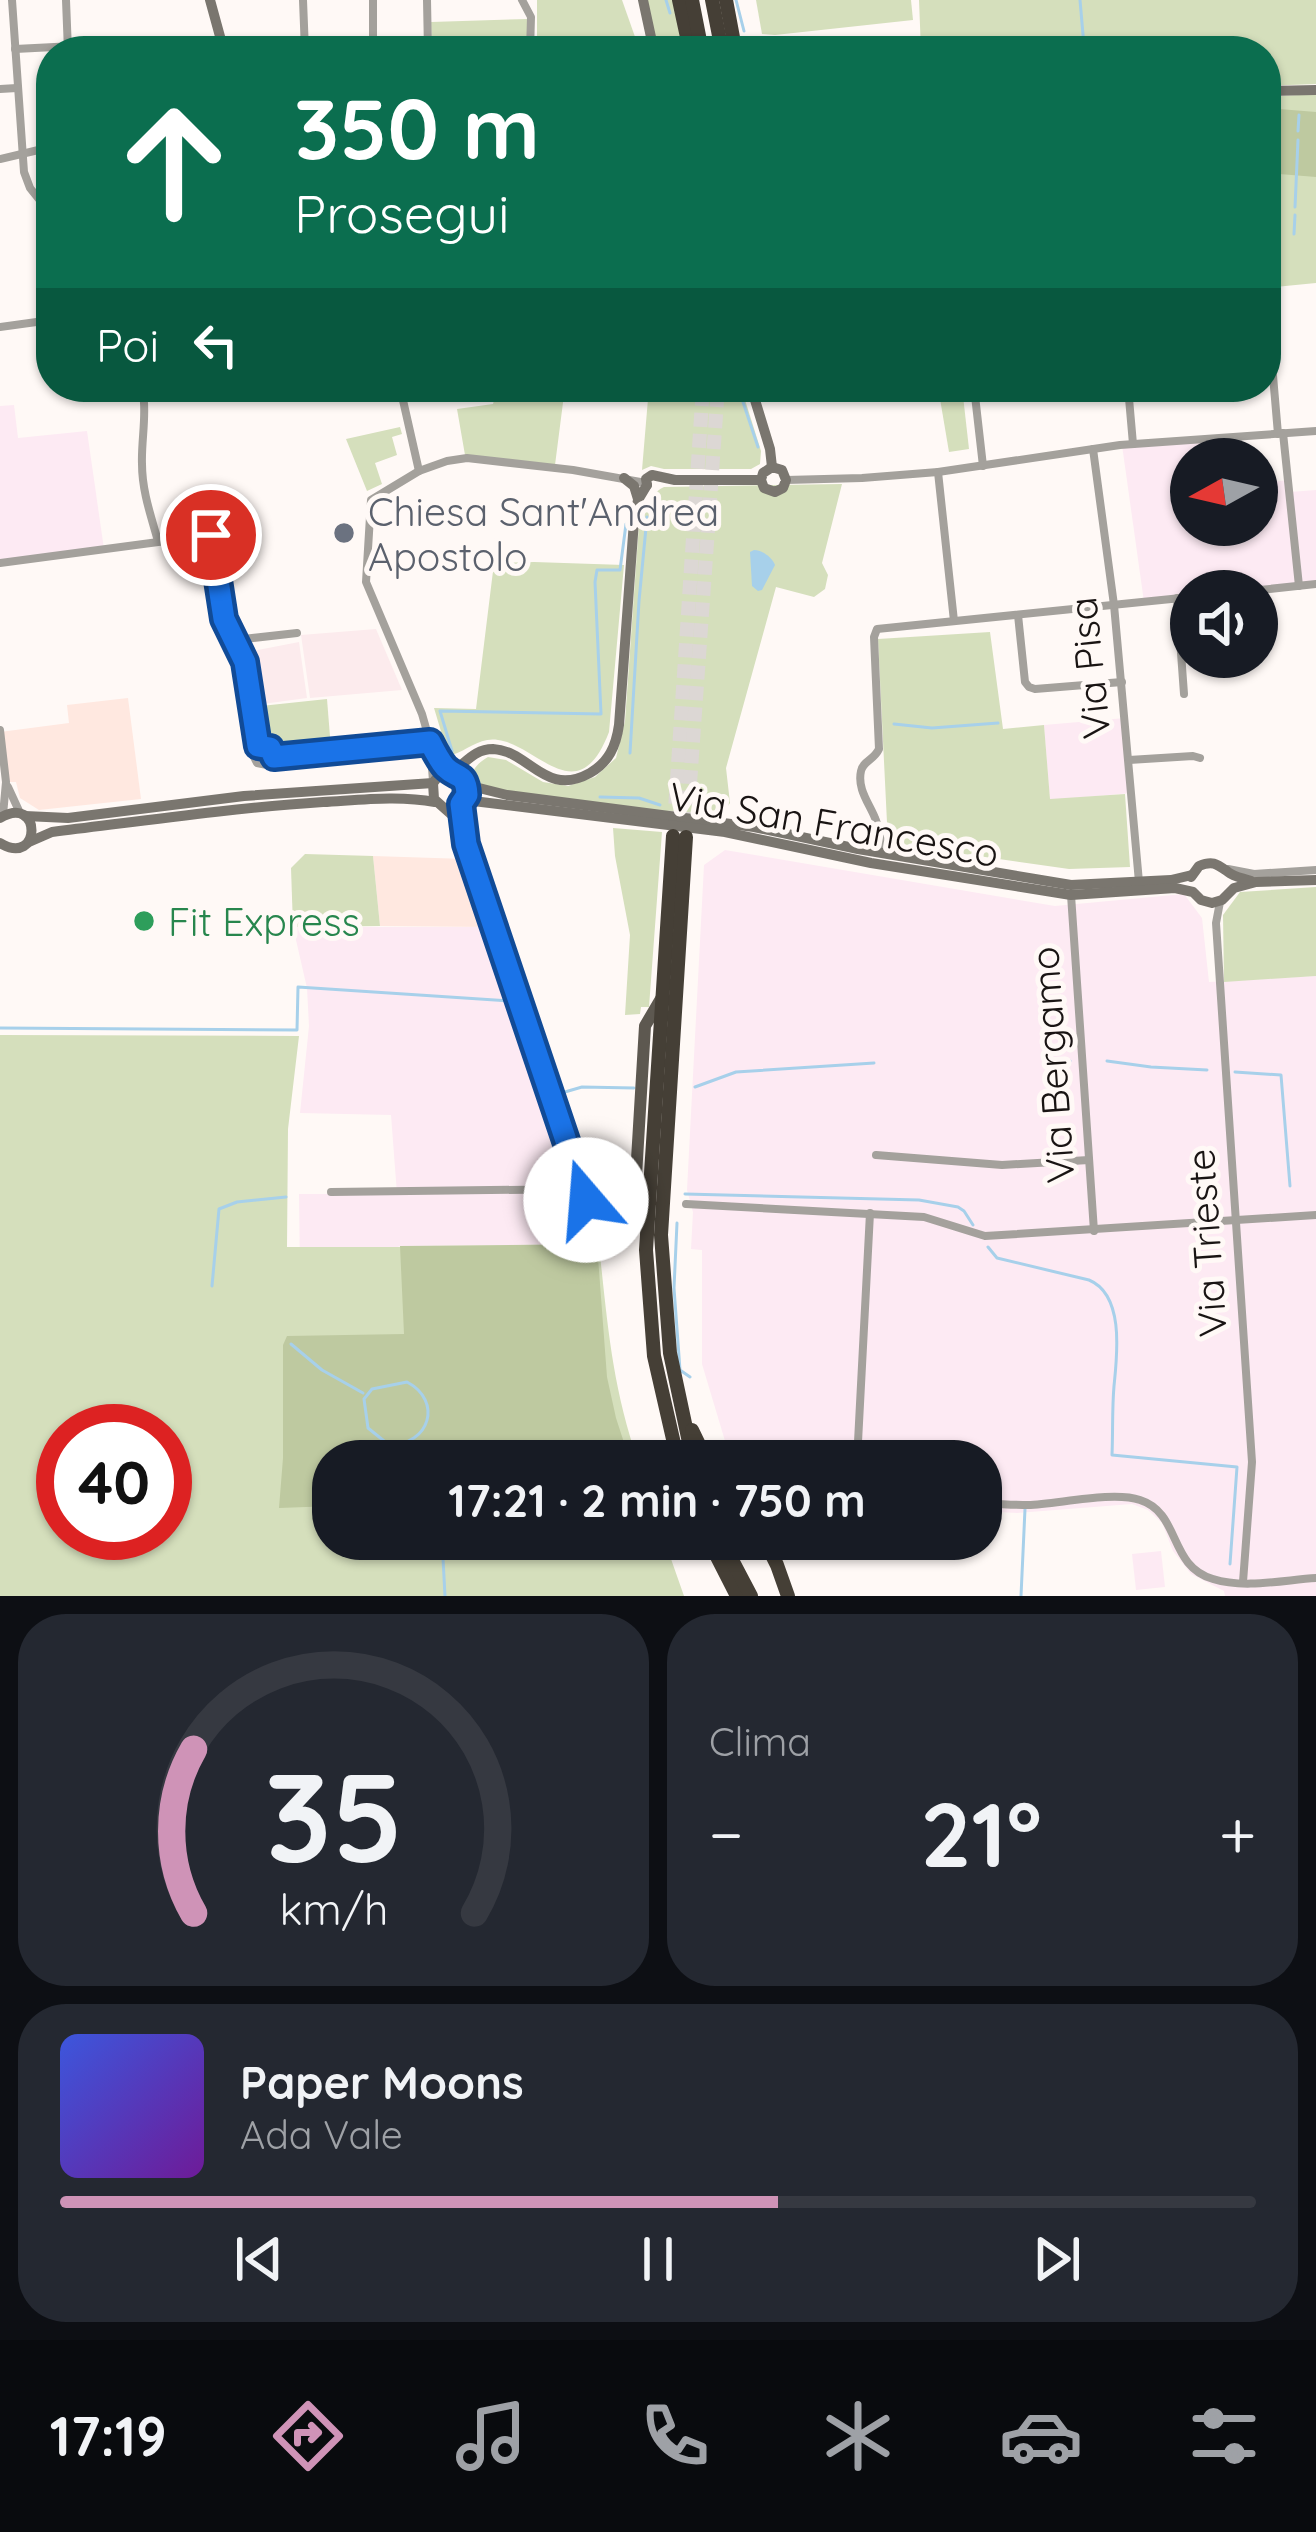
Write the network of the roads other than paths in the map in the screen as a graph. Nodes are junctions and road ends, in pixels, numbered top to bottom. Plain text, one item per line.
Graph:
1 (11, 0) edge
2 (66, 0) edge
3 (210, 0) edge
4 (303, 0) edge
5 (373, 0) edge
6 (427, 0) edge
7 (522, 0) edge
8 (644, 0) edge
9 (679, 0) edge
10 (692, 0) edge
11 (712, 0) edge
12 (726, 0) edge
13 (68, 36) edge
14 (220, 36) edge
15 (304, 36) edge
16 (374, 36) edge
17 (428, 36) edge
18 (530, 36) edge
19 (651, 36) edge
20 (687, 36) edge
21 (699, 36) edge
22 (724, 36) edge
23 (728, 36) edge
24 (15, 49) junction
25 (36, 49) edge
26 (17, 88) junction
27 (0, 89) edge
28 (1316, 90) edge
29 (1281, 91) edge
30 (36, 151) edge
31 (22, 154) junction
32 (0, 159) edge
33 (36, 194) edge
34 (36, 322) edge
35 (0, 327) edge
36 (146, 402) edge
37 (403, 402) edge
38 (756, 402) edge
39 (976, 402) edge
40 (1129, 402) edge
41 (1278, 402) edge
42 (1316, 431) edge
43 (1281, 434) junction
44 (1133, 444) junction
45 (1093, 448) junction
46 (982, 466) junction
47 (772, 467) junction
48 (419, 470) junction
49 (938, 472) junction
50 (623, 478) junction
51 (761, 480) junction
52 (786, 480) junction
53 (652, 482) junction
54 (637, 505) junction
55 (158, 542) junction
56 (0, 563) edge
57 (1316, 584) edge
58 (1299, 586) junction
59 (1278, 588) edge
60 (1170, 599) edge
61 (1114, 605) junction
62 (1018, 615) junction
63 (954, 621) junction
64 (297, 633) dead end
65 (234, 640) junction
66 (1183, 678) edge
67 (1122, 682) junction
68 (1184, 694) dead end
69 (0, 730) edge
70 (430, 742) junction
71 (258, 746) junction
72 (483, 750) junction
73 (274, 757) junction
74 (1200, 758) dead end
75 (1129, 760) junction
76 (451, 772) junction
77 (6, 782) junction
78 (466, 782) junction
79 (433, 783) junction
80 (463, 802) junction
81 (439, 804) junction
82 (23, 815) junction
83 (1, 817) edge
84 (878, 829) junction
85 (463, 836) junction
86 (28, 842) junction
87 (0, 843) edge
88 (858, 849) junction
89 (892, 855) junction
90 (1316, 870) edge
91 (1227, 871) junction
92 (1192, 875) junction
93 (1316, 880) edge
94 (1139, 882) junction
95 (1256, 882) junction
96 (1192, 892) junction
97 (1071, 895) junction
98 (1225, 896) junction
99 (662, 997) junction
100 (672, 1037) junction
101 (876, 1155) dead end
102 (1089, 1160) junction
103 (636, 1176) joint
104 (331, 1192) dead end
105 (584, 1194) junction
106 (686, 1204) dead end
107 (870, 1213) junction
108 (1316, 1216) edge
109 (1234, 1221) junction
110 (1094, 1231) junction
111 (673, 1440) edge
112 (688, 1440) edge
113 (698, 1440) edge
114 (858, 1440) edge
115 (1002, 1504) edge
116 (719, 1560) edge
117 (733, 1560) edge
118 (774, 1560) edge
119 (1316, 1578) edge
120 (1243, 1582) junction
121 (737, 1596) edge
122 (751, 1596) edge
123 (788, 1596) edge

1 - 24 street
2 - 13 street
3 - 14 street
4 - 15 street
5 - 16 street
6 - 17 street
7 - 18 street
8 - 19 street
9 - 20 highway
10 - 21 highway
11 - 22 highway
12 - 23 highway
24 - 25 street
24 - 26 street
26 - 27 street
26 - 31 street
28 - 29 street
30 - 31 street
31 - 32 street
31 - 33 street
34 - 35 street
36 - 55 street
37 - 48 street
38 - 47 street
39 - 46 street
40 - 44 street
41 - 43 street
42 - 43 street
43 - 44 street
43 - 58 street
44 - 45 street
45 - 46 street
45 - 61 street, Via Pisa
46 - 49 street
47 - 51 street
47 - 52 street
48 - 50 street
48 - 70 street
49 - 52 street
49 - 63 street
50 - 53 street
50 - 54 street
51 - 52 street
51 - 53 street
53 - 54 street
54 - 72 street
55 - 56 street
55 - 65 street
57 - 58 street
58 - 59 street
60 - 61 street
61 - 62 street
61 - 67 street, Via Pisa
62 - 63 street
62 - 67 street
63 - 84 street
64 - 65 street
65 - 71 street
66 - 68 street
67 - 75 street, Via Pisa
69 - 77 street
70 - 73 street
70 - 76 street
70 - 79 street
71 - 73 street
71 - 73 street
72 - 76 street
72 - 78 street
74 - 75 street
75 - 94 street, Via Pisa
76 - 78 street
76 - 79 street
77 - 82 street
77 - 83 street
78 - 80 street
78 - 88 street, Via San Francesco
79 - 81 street
79 - 82 street
80 - 81 street
80 - 85 street
80 - 97 street, Via San Francesco
81 - 85 street
81 - 86 street
82 - 83 street
82 - 86 street
84 - 88 street
84 - 89 street
85 - 105 street
86 - 87 street
88 - 89 street, Via San Francesco
89 - 94 street, Via San Francesco
90 - 91 street
91 - 92 street
91 - 95 street
91 - 98 street
92 - 94 street, Via San Francesco
92 - 96 street
93 - 95 street
95 - 98 street
96 - 97 street, Via San Francesco
96 - 98 street
97 - 102 street, Via Bergamo
98 - 109 street, Via Trieste
99 - 100 highway
99 - 103 main road
99 - 111 highway
100 - 112 highway
100 - 113 highway
101 - 102 street
102 - 110 street, Via Bergamo
103 - 105 street
104 - 105 street
106 - 107 street
107 - 110 street
107 - 114 street
108 - 109 street
109 - 110 street
109 - 120 street, Via Trieste
115 - 120 street
116 - 121 highway
117 - 122 highway
118 - 123 highway
119 - 120 street

